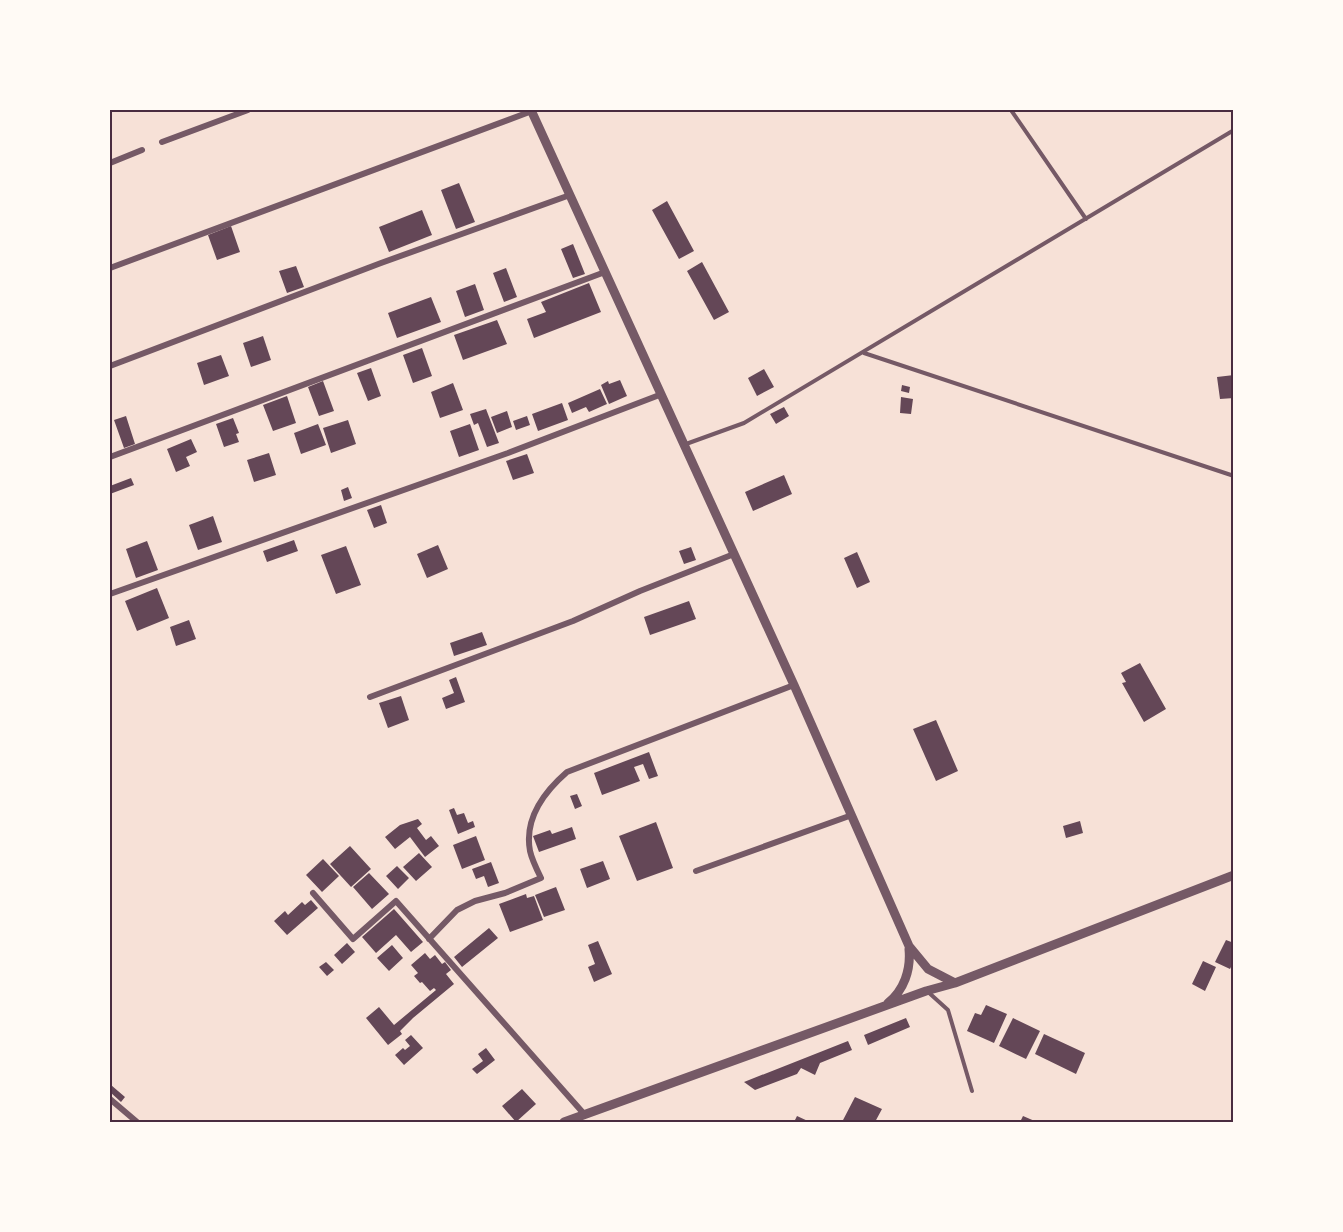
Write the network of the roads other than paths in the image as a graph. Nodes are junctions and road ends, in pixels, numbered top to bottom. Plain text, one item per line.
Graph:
1 (248, 110) edge
2 (531, 110) edge
3 (1011, 110) edge
4 (1233, 130) edge
5 (162, 142) dead end
6 (142, 150) dead end
7 (110, 163) edge
8 (570, 195) junction
9 (1086, 219) junction
10 (110, 268) edge
11 (605, 272) junction
12 (864, 353) junction
13 (110, 366) edge
14 (662, 394) junction
15 (685, 444) junction
16 (110, 457) edge
17 (1233, 476) edge
18 (734, 554) junction
19 (110, 594) edge
20 (794, 685) junction
21 (370, 697) dead end
22 (852, 816) junction
23 (696, 871) dead end
24 (1233, 875) edge
25 (313, 893) dead end
26 (429, 939) junction
27 (909, 946) junction
28 (955, 982) junction
29 (926, 991) junction
30 (884, 1007) junction
31 (972, 1091) dead end
32 (110, 1099) edge
33 (585, 1115) junction
34 (137, 1122) edge
35 (564, 1122) edge

1 - 5 street
2 - 8 street
2 - 10 street
3 - 9 lane
4 - 9 lane
6 - 7 street
8 - 11 street
8 - 13 street
9 - 12 lane
11 - 14 street
11 - 16 street
12 - 15 lane
12 - 17 lane
14 - 15 street
14 - 19 street
15 - 18 street
18 - 20 street
18 - 21 street
20 - 22 street
20 - 26 street
22 - 23 street
22 - 27 street
24 - 28 street
25 - 26 street
26 - 33 street
27 - 28 street
27 - 30 street
28 - 29 street
29 - 30 street
29 - 31 lane
30 - 33 street
32 - 34 street
33 - 35 street

